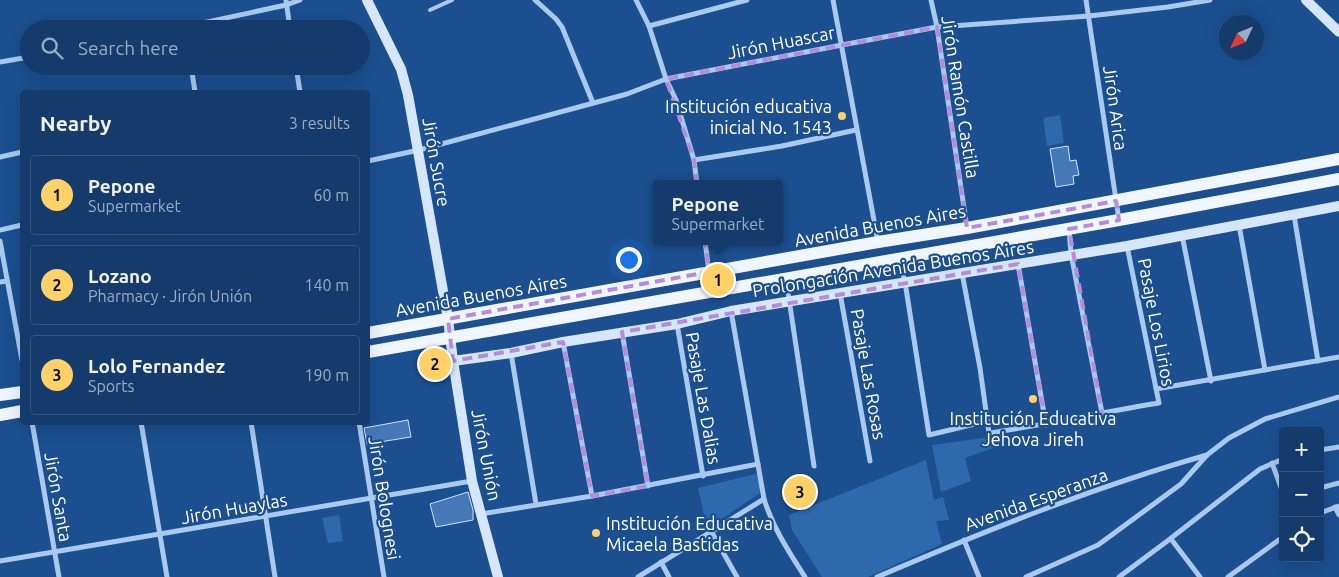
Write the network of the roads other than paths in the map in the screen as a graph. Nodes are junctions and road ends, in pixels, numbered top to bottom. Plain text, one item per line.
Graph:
1 (300, 0) edge
2 (367, 0) edge
3 (452, 0) edge
4 (535, 0) edge
5 (636, 0) edge
6 (747, 0) edge
7 (833, 0) edge
8 (931, 0) edge
9 (1086, 0) edge
10 (1210, 0) edge
11 (1306, 0) edge
12 (286, 2) edge
13 (430, 10) dead end
14 (1089, 16) junction
15 (216, 20) edge
16 (289, 20) edge
17 (649, 26) junction
18 (937, 27) junction
19 (1338, 29) edge
20 (842, 45) junction
21 (20, 59) edge
22 (0, 62) edge
23 (192, 75) edge
24 (297, 75) edge
25 (666, 79) junction
26 (195, 90) edge
27 (300, 90) edge
28 (593, 103) junction
29 (856, 130) junction
30 (419, 150) junction
31 (20, 152) edge
32 (0, 157) edge
33 (1339, 159) edge
34 (694, 160) junction
35 (370, 161) edge
36 (1339, 179) edge
37 (696, 180) edge
38 (1116, 201) junction
39 (1339, 206) edge
40 (1294, 214) junction
41 (1119, 220) junction
42 (20, 225) edge
43 (1239, 225) junction
44 (967, 228) junction
45 (1069, 229) junction
46 (0, 230) edge
47 (1182, 235) junction
48 (0, 241) edge
49 (878, 242) junction
50 (706, 245) edge
51 (1127, 246) junction
52 (1071, 254) junction
53 (899, 258) junction
54 (1018, 264) junction
55 (709, 272) junction
56 (962, 272) junction
57 (786, 278) junction
58 (8, 281) junction
59 (0, 282) edge
60 (905, 282) junction
61 (714, 291) junction
62 (840, 293) junction
63 (790, 302) junction
64 (731, 311) junction
65 (448, 319) junction
66 (677, 324) junction
67 (622, 332) junction
68 (370, 333) edge
69 (450, 338) junction
70 (563, 342) junction
71 (20, 349) edge
72 (370, 352) edge
73 (511, 353) junction
74 (1339, 357) edge
75 (453, 361) junction
76 (1318, 361) junction
77 (1265, 370) junction
78 (1210, 381) junction
79 (1156, 389) junction
80 (20, 392) edge
81 (0, 396) edge
82 (1339, 397) edge
83 (20, 411) edge
84 (1102, 413) junction
85 (0, 415) edge
86 (987, 421) junction
87 (33, 425) edge
88 (142, 425) edge
89 (251, 425) edge
90 (359, 425) edge
91 (1046, 425) junction
92 (1339, 447) edge
93 (1324, 449) edge
94 (1208, 455) junction
95 (870, 460) dead end
96 (1279, 460) edge
97 (1272, 463) junction
98 (758, 464) junction
99 (814, 466) dead end
100 (704, 476) junction
101 (472, 481) junction
102 (1279, 482) edge
103 (1339, 483) edge
104 (648, 486) junction
105 (1324, 487) edge
106 (592, 496) junction
107 (371, 498) junction
108 (764, 499) junction
109 (536, 504) junction
110 (1337, 507) edge
111 (1324, 512) edge
112 (481, 514) junction
113 (1339, 515) edge
114 (265, 518) junction
115 (711, 531) junction
116 (160, 535) junction
117 (1170, 539) junction
118 (964, 540) junction
119 (1279, 540) edge
120 (54, 552) junction
121 (0, 562) edge
122 (660, 562) junction
123 (58, 577) edge
124 (167, 577) edge
125 (275, 577) edge
126 (384, 577) edge
127 (498, 577) edge
128 (638, 577) edge
129 (669, 577) edge
130 (737, 577) edge
131 (805, 577) edge
132 (877, 577) edge
133 (979, 577) edge
134 (1026, 577) edge
135 (1119, 577) edge
136 (1200, 577) edge
137 (1228, 577) edge

1 - 12 street
2 - 30 street, Jirón Sucre
3 - 13 lane
4 - 28 street
5 - 17 street
6 - 17 street
7 - 20 street
8 - 18 street, Jirón Ramón Castilla
9 - 14 street, Jirón Arica
10 - 14 street, Jirón Huascar
11 - 19 street
12 - 15 street
12 - 16 street
14 - 18 street, Jirón Huascar
14 - 38 street, Jirón Arica
17 - 25 street
18 - 20 street, Jirón Huascar
18 - 44 street, Jirón Ramón Castilla
20 - 25 street, Jirón Huascar
20 - 29 street
21 - 22 street
23 - 26 street
24 - 27 street
25 - 28 street, Jirón Huascar
25 - 34 street
28 - 30 street, Jirón Huascar
29 - 34 street
29 - 49 street
30 - 35 street, Jirón Huascar
30 - 65 street, Jirón Sucre
31 - 32 street
33 - 38 main road, Avenida Buenos Aires
34 - 37 street
36 - 41 main road, Avenida Buenos Aires
38 - 41 street, Jirón Arica
38 - 44 main road, Avenida Buenos Aires
39 - 40 street, Prolongación Avenida Buenos Aires
40 - 43 street, Prolongación Avenida Buenos Aires
40 - 76 street
41 - 45 main road, Avenida Buenos Aires
42 - 46 street
43 - 47 street, Prolongación Avenida Buenos Aires
43 - 77 street
44 - 49 main road, Avenida Buenos Aires
45 - 52 street
45 - 53 main road, Avenida Buenos Aires
47 - 51 street, Prolongación Avenida Buenos Aires
47 - 78 street
48 - 58 street
49 - 55 main road, Avenida Buenos Aires
50 - 55 street
51 - 52 street, Prolongación Avenida Buenos Aires
51 - 79 street, Pasaje Los Lirios
52 - 54 street, Prolongación Avenida Buenos Aires
52 - 84 street
53 - 57 main road, Avenida Buenos Aires
53 - 60 street
54 - 56 street, Prolongación Avenida Buenos Aires
54 - 91 street
55 - 61 street
55 - 65 main road, Avenida Buenos Aires
56 - 60 street, Prolongación Avenida Buenos Aires
56 - 86 street
57 - 61 main road, Avenida Buenos Aires
57 - 63 street
58 - 59 street
58 - 71 street
60 - 62 street, Prolongación Avenida Buenos Aires
60 - 86 street
61 - 69 main road, Avenida Buenos Aires
62 - 63 street, Prolongación Avenida Buenos Aires
62 - 95 street, Pasaje Las Rosas
63 - 64 street, Prolongación Avenida Buenos Aires
63 - 99 street
64 - 66 street, Prolongación Avenida Buenos Aires
64 - 98 street
65 - 68 main road, Avenida Buenos Aires
65 - 69 street, Jirón Sucre
66 - 67 street, Prolongación Avenida Buenos Aires
66 - 100 street, Pasaje Las Dalias
67 - 70 street, Prolongación Avenida Buenos Aires
67 - 104 street
69 - 72 main road, Avenida Buenos Aires
69 - 75 street, Jirón Unión
70 - 73 street, Prolongación Avenida Buenos Aires
70 - 106 street
73 - 75 street, Prolongación Avenida Buenos Aires
73 - 109 street
74 - 76 street
75 - 101 street, Jirón Unión
76 - 77 street
77 - 78 street
78 - 79 street
79 - 84 street, Pasaje Los Lirios
80 - 81 main road
82 - 94 street
83 - 85 main road
84 - 91 street
86 - 91 street
87 - 120 street, Jirón Santa
88 - 116 street
89 - 114 street
90 - 107 street, Jirón Bolognesi
92 - 93 street
94 - 118 street, Avenida Esperanza
94 - 134 street
96 - 97 street
97 - 102 street
97 - 117 street
98 - 100 street
98 - 108 street
100 - 104 street
101 - 107 street, Jirón Huaylas
101 - 112 street, Jirón Unión
103 - 105 street
104 - 106 street
106 - 109 street
107 - 114 street, Jirón Huaylas
107 - 126 street, Jirón Bolognesi
108 - 115 street
108 - 131 street
109 - 112 street
110 - 111 street
110 - 113 street
112 - 127 street, Jirón Unión
114 - 116 street, Jirón Huaylas
114 - 125 street
115 - 122 street
115 - 130 street
116 - 120 street, Jirón Huaylas
116 - 124 street
117 - 135 street
117 - 136 street
118 - 132 street, Avenida Esperanza
118 - 133 street
119 - 137 street
120 - 121 street, Jirón Huaylas
120 - 123 street, Jirón Santa
122 - 128 street
122 - 129 street

